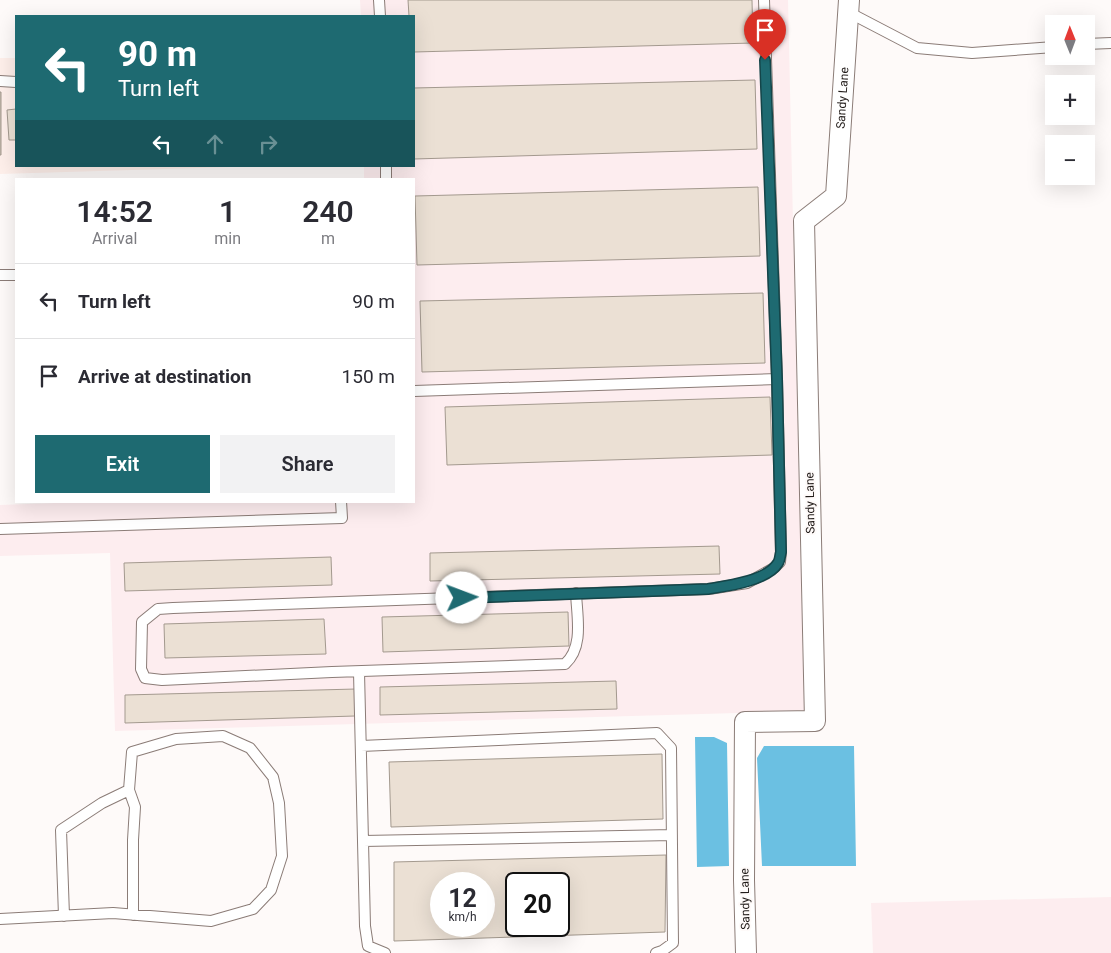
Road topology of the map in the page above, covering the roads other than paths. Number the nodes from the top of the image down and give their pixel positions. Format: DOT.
graph roads {
  1 [pos="379,0"];
  2 [pos="764,0"];
  3 [pos="848,6"];
  4 [pos="380,15"];
  5 [pos="1095,44"];
  6 [pos="1111,44"];
  7 [pos="1045,48"];
  8 [pos="0,82"];
  9 [pos="15,82"];
  10 [pos="0,275"];
  11 [pos="15,275"];
  12 [pos="777,379"];
  13 [pos="415,391"];
  14 [pos="341,503"];
  15 [pos="0,529"];
  16 [pos="576,593"];
  17 [pos="359,672"];
  18 [pos="361,746"];
  19 [pos="129,790"];
  20 [pos="672,835"];
  21 [pos="363,841"];
  22 [pos="133,915"];
  23 [pos="64,916"];
  24 [pos="0,919"];
  25 [pos="385,953"];
  26 [pos="656,953"];
  27 [pos="746,953"];
  1 -- 4 [label="lane"];
  2 -- 12 [label="lane"];
  3 -- 7 [label="lane"];
  3 -- 27 [label="street, Sandy Lane"];
  5 -- 6 [label="lane"];
  8 -- 9 [label="lane"];
  10 -- 11 [label="lane"];
  12 -- 13 [label="lane"];
  12 -- 16 [label="lane"];
  14 -- 15 [label="lane"];
  16 -- 17 [label="lane"];
  16 -- 17 [label="lane"];
  17 -- 18 [label="lane"];
  18 -- 20 [label="lane"];
  18 -- 21 [label="lane"];
  19 -- 22 [label="lane"];
  19 -- 22 [label="lane"];
  19 -- 23 [label="lane"];
  20 -- 21 [label="lane"];
  20 -- 26 [label="lane"];
  21 -- 25 [label="lane"];
  22 -- 23 [label="lane"];
  23 -- 24 [label="lane"];
}
